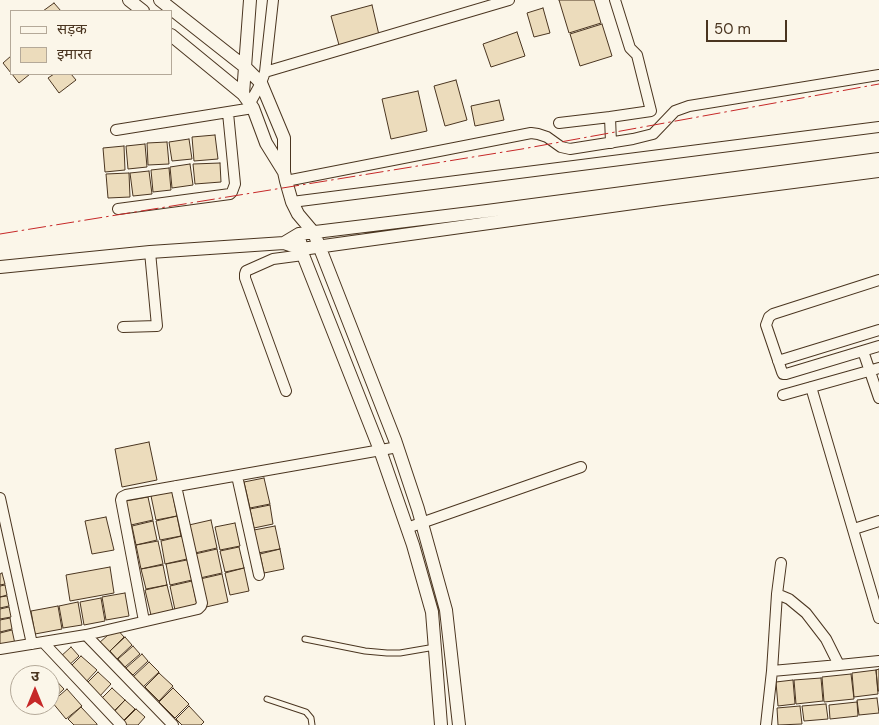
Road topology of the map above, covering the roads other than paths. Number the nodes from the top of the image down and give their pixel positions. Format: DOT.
graph roads {
  1 [pos="129,0"];
  2 [pos="160,0"];
  3 [pos="242,0"];
  4 [pos="273,0"];
  5 [pos="509,0"];
  6 [pos="615,0"];
  7 [pos="249,6"];
  8 [pos="142,10"];
  9 [pos="172,36"];
  10 [pos="245,67"];
  11 [pos="879,74"];
  12 [pos="263,78"];
  13 [pos="249,102"];
  14 [pos="228,112"];
  15 [pos="610,117"];
  16 [pos="559,123"];
  17 [pos="879,127"];
  18 [pos="116,130"];
  19 [pos="608,143"];
  20 [pos="879,159"];
  21 [pos="608,163"];
  22 [pos="879,171"];
  23 [pos="285,176"];
  24 [pos="292,202"];
  25 [pos="118,209"];
  26 [pos="298,214"];
  27 [pos="314,233"];
  28 [pos="299,234"];
  29 [pos="284,243"];
  30 [pos="319,246"];
  31 [pos="150,252"];
  32 [pos="303,252"];
  33 [pos="0,267"];
  34 [pos="879,280"];
  35 [pos="123,326"];
  36 [pos="879,330"];
  37 [pos="879,346"];
  38 [pos="863,351"];
  39 [pos="778,361"];
  40 [pos="874,369"];
  41 [pos="811,387"];
  42 [pos="286,391"];
  43 [pos="783,395"];
  44 [pos="879,398"];
  45 [pos="398,447"];
  46 [pos="380,450"];
  47 [pos="581,467"];
  48 [pos="236,476"];
  49 [pos="176,486"];
  50 [pos="0,498"];
  51 [pos="879,521"];
  52 [pos="422,523"];
  53 [pos="407,528"];
  54 [pos="854,529"];
  55 [pos="781,563"];
  56 [pos="259,575"];
  57 [pos="776,594"];
  58 [pos="879,618"];
  59 [pos="144,621"];
  60 [pos="86,634"];
  61 [pos="305,639"];
  62 [pos="37,643"];
  63 [pos="435,647"];
  64 [pos="0,650"];
  65 [pos="879,662"];
  66 [pos="840,665"];
  67 [pos="772,671"];
  68 [pos="267,699"];
  69 [pos="121,725"];
  70 [pos="173,725"];
  71 [pos="312,725"];
  72 [pos="441,725"];
  73 [pos="459,725"];
  74 [pos="766,725"];
  1 -- 8 [label="street"];
  2 -- 10 [label="street"];
  3 -- 7 [label="street"];
  4 -- 12 [label="street"];
  5 -- 12 [label="street"];
  6 -- 15 [label="street"];
  7 -- 10 [label="street"];
  9 -- 13 [label="street"];
  10 -- 12 [label="street"];
  10 -- 13 [label="street"];
  11 -- 19 [label="street"];
  12 -- 13 [label="street"];
  12 -- 23 [label="street"];
  13 -- 14 [label="street"];
  13 -- 23 [label="street"];
  14 -- 18 [label="street"];
  14 -- 25 [label="street"];
  15 -- 16 [label="street"];
  15 -- 19 [label="street"];
  17 -- 21 [label="street"];
  19 -- 21 [label="street"];
  19 -- 23 [label="street"];
  20 -- 27 [label="street"];
  21 -- 24 [label="street"];
  22 -- 30 [label="street"];
  23 -- 24 [label="street"];
  24 -- 26 [label="street"];
  26 -- 27 [label="street"];
  26 -- 28 [label="street"];
  27 -- 28 [label="street"];
  27 -- 30 [label="street"];
  28 -- 29 [label="street"];
  28 -- 32 [label="street"];
  29 -- 31 [label="street"];
  29 -- 32 [label="street"];
  30 -- 32 [label="street"];
  30 -- 45 [label="street"];
  31 -- 33 [label="street"];
  31 -- 35 [label="street"];
  32 -- 42 [label="street"];
  32 -- 46 [label="street"];
  34 -- 39 [label="street"];
  36 -- 39 [label="street"];
  37 -- 38 [label="street"];
  38 -- 39 [label="street"];
  38 -- 40 [label="street"];
  40 -- 41 [label="street"];
  40 -- 44 [label="street"];
  41 -- 43 [label="street"];
  41 -- 54 [label="street"];
  45 -- 46 [label="street"];
  45 -- 52 [label="street"];
  46 -- 48 [label="street"];
  46 -- 53 [label="street"];
  47 -- 52 [label="street"];
  48 -- 49 [label="street"];
  48 -- 56 [label="street"];
  49 -- 59 [label="street"];
  49 -- 59 [label="street"];
  50 -- 62 [label="street"];
  51 -- 54 [label="street"];
  52 -- 53 [label="street"];
  52 -- 73 [label="street"];
  53 -- 63 [label="street"];
  54 -- 58 [label="street"];
  55 -- 57 [label="street"];
  57 -- 66 [label="street"];
  57 -- 67 [label="street"];
  59 -- 60 [label="street"];
  60 -- 62 [label="street"];
  60 -- 70 [label="street"];
  61 -- 63 [label="lane"];
  62 -- 64 [label="street"];
  62 -- 69 [label="street"];
  63 -- 72 [label="street"];
  65 -- 66 [label="street"];
  66 -- 67 [label="street"];
  67 -- 74 [label="street"];
  68 -- 71 [label="lane"];
}
